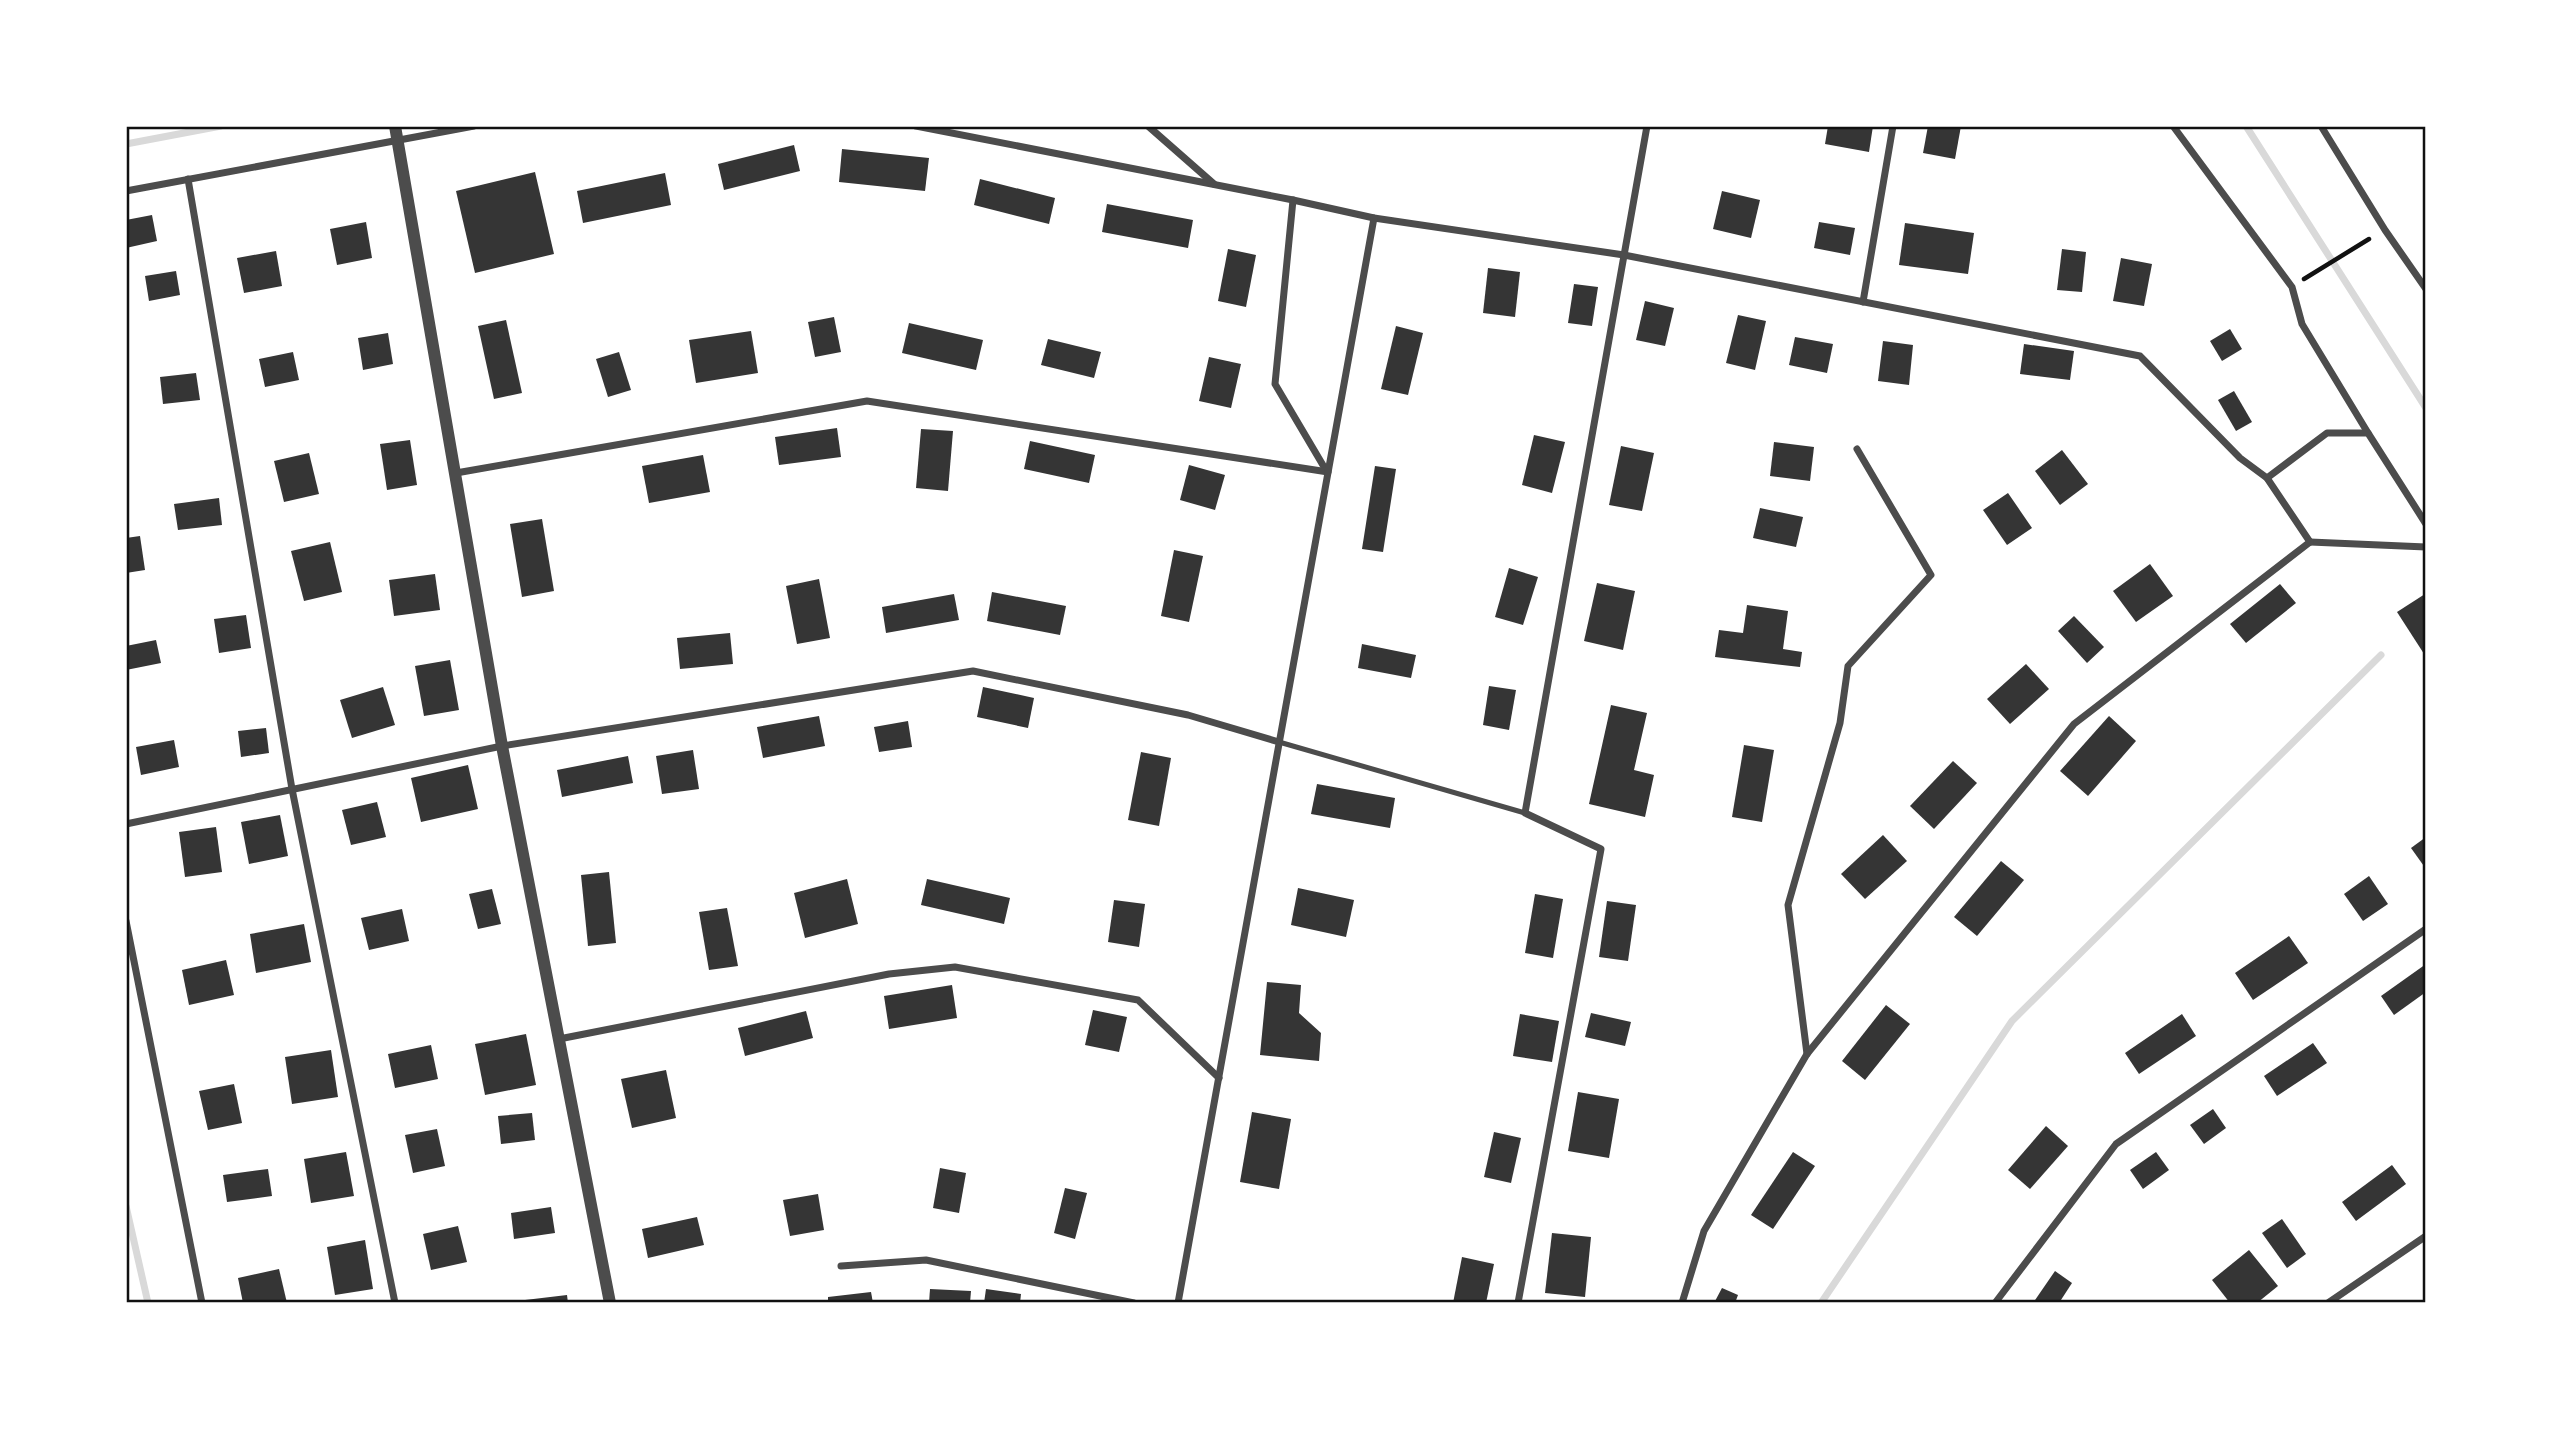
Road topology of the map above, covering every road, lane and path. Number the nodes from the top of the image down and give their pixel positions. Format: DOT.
graph roads {
  1 [pos="395,126"];
  2 [pos="474,126"];
  3 [pos="916,126"];
  4 [pos="1148,126"];
  5 [pos="1647,126"];
  6 [pos="1893,126"];
  7 [pos="2173,126"];
  8 [pos="2321,126"];
  9 [pos="399,140"];
  10 [pos="188,178"];
  11 [pos="1214,185"];
  12 [pos="126,191"];
  13 [pos="1293,200"];
  14 [pos="1374,218"];
  15 [pos="2369,239"];
  16 [pos="1624,255"];
  17 [pos="2292,287"];
  18 [pos="2426,289"];
  19 [pos="1863,302"];
  20 [pos="2368,433"];
  21 [pos="1857,449"];
  22 [pos="1328,472"];
  23 [pos="456,473"];
  24 [pos="2267,478"];
  25 [pos="2426,524"];
  26 [pos="2310,542"];
  27 [pos="2426,547"];
  28 [pos="1279,742"];
  29 [pos="502,746"];
  30 [pos="292,789"];
  31 [pos="1525,813"];
  32 [pos="126,824"];
  33 [pos="126,921"];
  34 [pos="2426,929"];
  35 [pos="559,1039"];
  36 [pos="1807,1054"];
  37 [pos="1219,1077"];
  38 [pos="2426,1236"];
  39 [pos="841,1266"];
  40 [pos="202,1303"];
  41 [pos="395,1303"];
  42 [pos="610,1303"];
  43 [pos="1135,1303"];
  44 [pos="1178,1303"];
  45 [pos="1518,1303"];
  46 [pos="1682,1303"];
  47 [pos="1995,1303"];
  48 [pos="2328,1303"];
  1 -- 9 [label="street"];
  2 -- 9 [label="street"];
  3 -- 11 [label="street"];
  4 -- 11 [label="street"];
  5 -- 16 [label="street"];
  6 -- 19 [label="street"];
  7 -- 17 [label="street"];
  8 -- 18 [label="street"];
  9 -- 10 [label="street"];
  9 -- 23 [label="street"];
  10 -- 12 [label="street"];
  10 -- 30 [label="street"];
  11 -- 13 [label="street"];
  13 -- 14 [label="street"];
  13 -- 22 [label="street"];
  14 -- 16 [label="street"];
  14 -- 22 [label="street"];
  15 -- 17 [label="path"];
  16 -- 19 [label="street"];
  16 -- 31 [label="street"];
  17 -- 20 [label="street"];
  19 -- 24 [label="street"];
  20 -- 24 [label="street"];
  20 -- 25 [label="street"];
  21 -- 36 [label="street"];
  22 -- 23 [label="street"];
  22 -- 28 [label="street"];
  23 -- 29 [label="street"];
  24 -- 26 [label="street"];
  26 -- 27 [label="street"];
  26 -- 36 [label="street"];
  28 -- 29 [label="street"];
  28 -- 31 [label="lane"];
  28 -- 37 [label="street"];
  29 -- 30 [label="street"];
  29 -- 35 [label="street"];
  30 -- 32 [label="street"];
  30 -- 41 [label="street"];
  31 -- 45 [label="street"];
  33 -- 40 [label="street"];
  34 -- 47 [label="street"];
  35 -- 37 [label="street"];
  35 -- 42 [label="street"];
  36 -- 46 [label="street"];
  37 -- 44 [label="street"];
  38 -- 48 [label="street"];
  39 -- 43 [label="street"];
}
